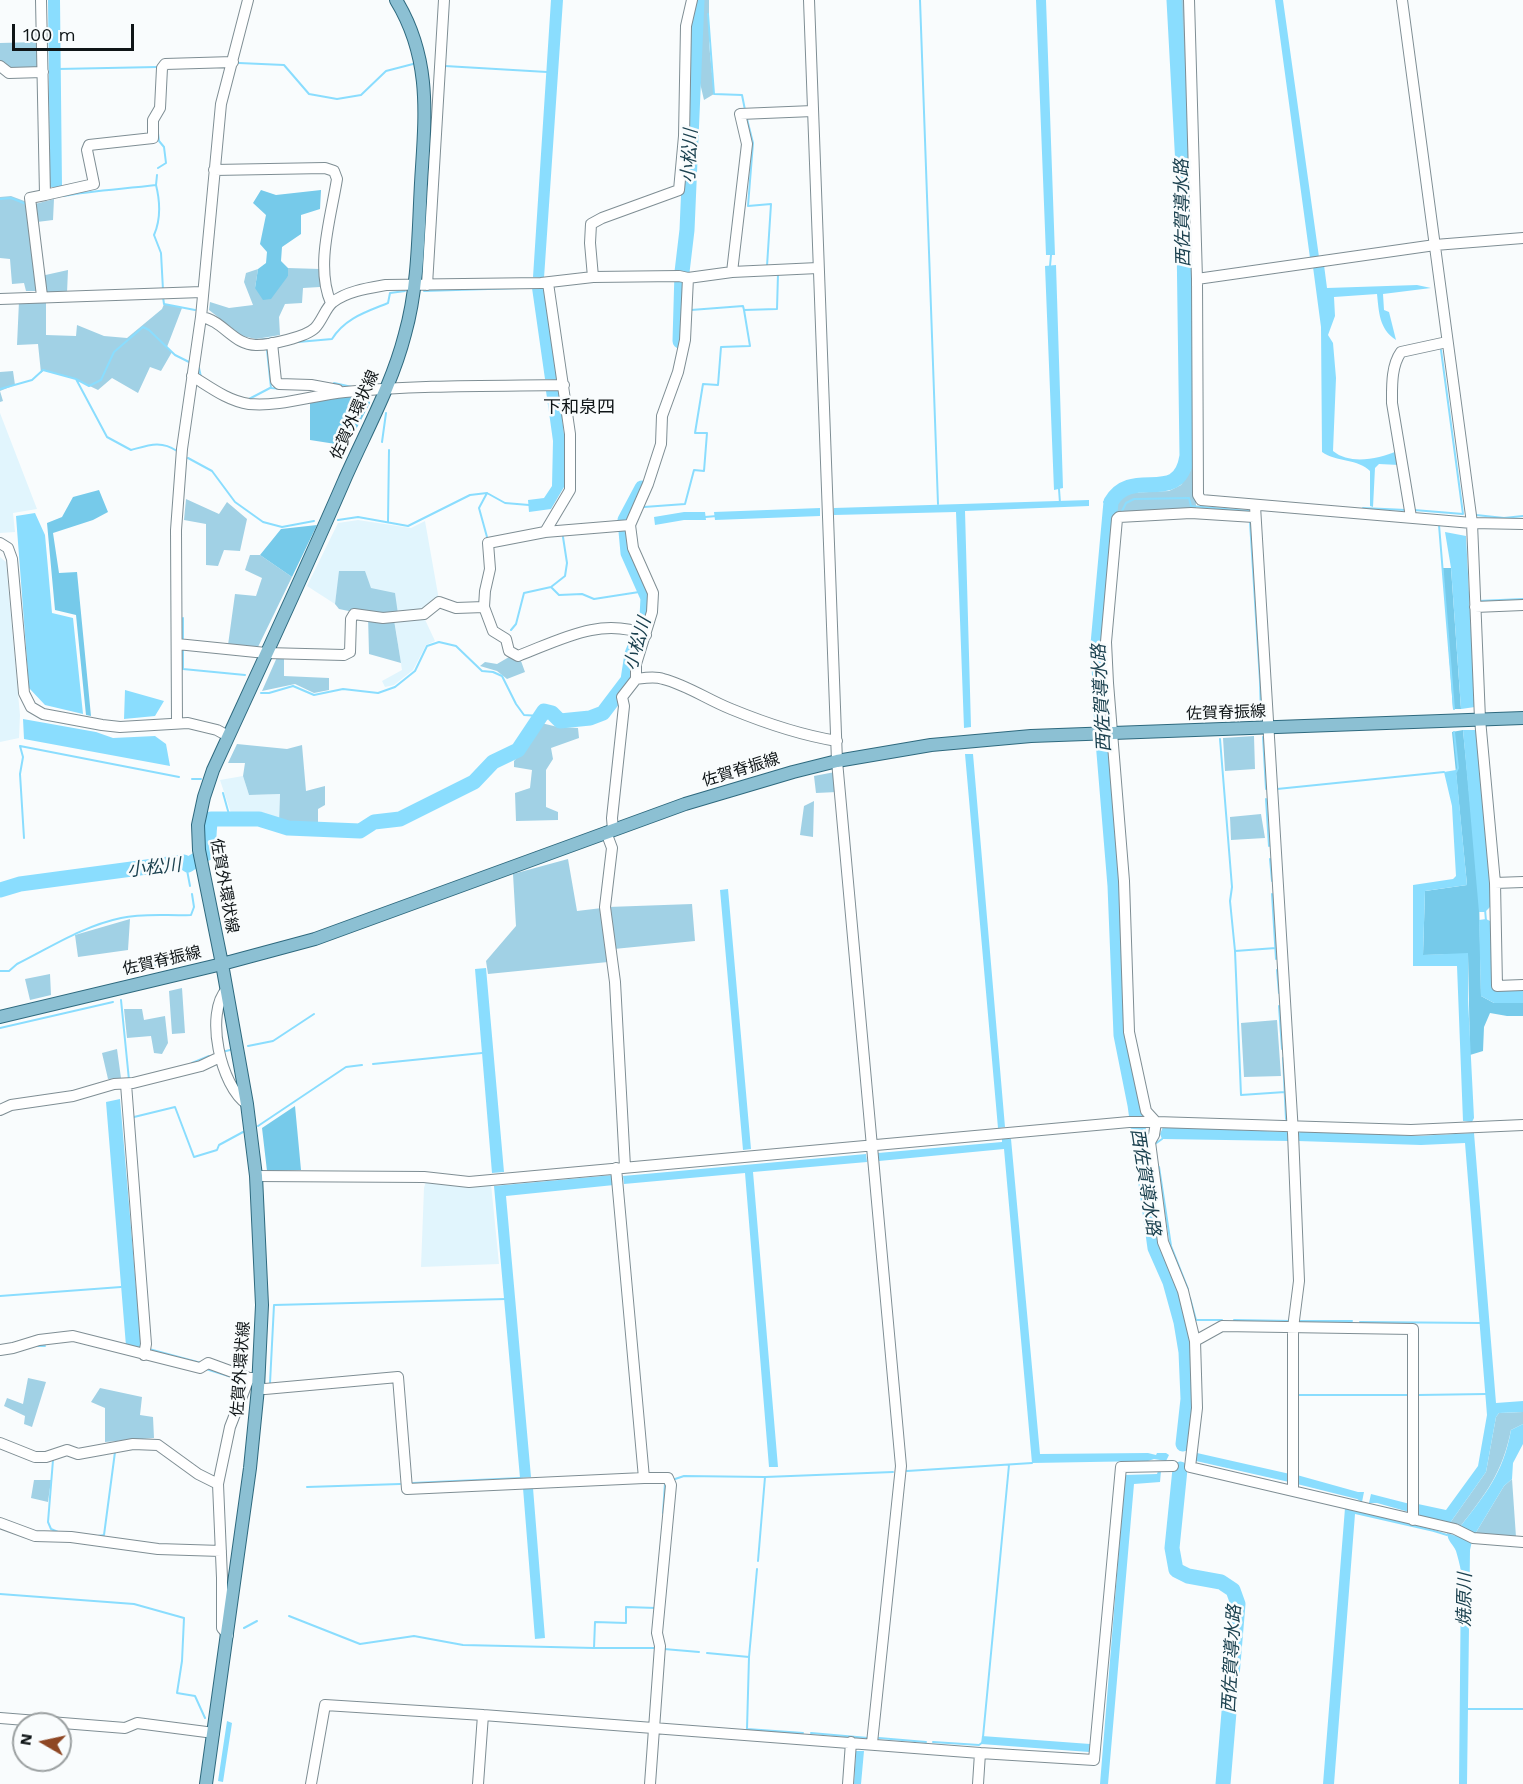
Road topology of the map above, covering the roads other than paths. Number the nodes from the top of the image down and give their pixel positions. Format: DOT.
graph roads {
  1 [pos="41,0"];
  2 [pos="248,0"];
  3 [pos="396,0"];
  4 [pos="444,0"];
  5 [pos="692,0"];
  6 [pos="809,0"];
  7 [pos="1190,0"];
  8 [pos="1402,0"];
  9 [pos="232,62"];
  10 [pos="0,66"];
  11 [pos="43,72"];
  12 [pos="813,111"];
  13 [pos="214,170"];
  14 [pos="45,195"];
  15 [pos="1523,238"];
  16 [pos="1435,245"];
  17 [pos="818,268"];
  18 [pos="732,272"];
  19 [pos="593,277"];
  20 [pos="683,277"];
  21 [pos="1197,279"];
  22 [pos="541,283"];
  23 [pos="420,285"];
  24 [pos="202,292"];
  25 [pos="42,296"];
  26 [pos="0,299"];
  27 [pos="331,303"];
  28 [pos="201,317"];
  29 [pos="1447,342"];
  30 [pos="272,343"];
  31 [pos="192,376"];
  32 [pos="556,385"];
  33 [pos="385,389"];
  34 [pos="343,392"];
  35 [pos="1252,513"];
  36 [pos="1411,517"];
  37 [pos="1472,523"];
  38 [pos="1523,524"];
  39 [pos="630,525"];
  40 [pos="545,532"];
  41 [pos="0,543"];
  42 [pos="1475,602"];
  43 [pos="1523,605"];
  44 [pos="484,607"];
  45 [pos="646,635"];
  46 [pos="177,644"];
  47 [pos="266,653"];
  48 [pos="636,679"];
  49 [pos="1523,718"];
  50 [pos="1480,719"];
  51 [pos="177,723"];
  52 [pos="1267,728"];
  53 [pos="1112,734"];
  54 [pos="228,736"];
  55 [pos="837,741"];
  56 [pos="837,760"];
  57 [pos="610,831"];
  58 [pos="1494,878"];
  59 [pos="1523,882"];
  60 [pos="222,964"];
  61 [pos="1523,985"];
  62 [pos="226,989"];
  63 [pos="0,1017"];
  64 [pos="220,1057"];
  65 [pos="126,1084"];
  66 [pos="247,1104"];
  67 [pos="0,1110"];
  68 [pos="1150,1122"];
  69 [pos="1523,1125"];
  70 [pos="1293,1133"];
  71 [pos="873,1154"];
  72 [pos="619,1174"];
  73 [pos="256,1176"];
  74 [pos="1293,1328"];
  75 [pos="1195,1341"];
  76 [pos="0,1350"];
  77 [pos="145,1350"];
  78 [pos="255,1381"];
  79 [pos="0,1443"];
  80 [pos="1173,1466"];
  81 [pos="644,1478"];
  82 [pos="1293,1483"];
  83 [pos="218,1484"];
  84 [pos="1413,1512"];
  85 [pos="0,1523"];
  86 [pos="1523,1542"];
  87 [pos="221,1551"];
  88 [pos="228,1635"];
  89 [pos="483,1715"];
  90 [pos="0,1718"];
  91 [pos="654,1728"];
  92 [pos="214,1733"];
  93 [pos="851,1742"];
  94 [pos="872,1743"];
  95 [pos="980,1752"];
  96 [pos="206,1784"];
  97 [pos="311,1784"];
  98 [pos="478,1784"];
  99 [pos="650,1784"];
  100 [pos="848,1784"];
  101 [pos="978,1784"];
  1 -- 11 [label="street"];
  2 -- 9 [label="street"];
  3 -- 23 [label="main road, 佐賀外環状線"];
  4 -- 23 [label="street"];
  5 -- 19 [label="street"];
  6 -- 12 [label="street"];
  7 -- 21 [label="street"];
  8 -- 16 [label="street"];
  9 -- 13 [label="street"];
  9 -- 14 [label="street"];
  10 -- 11 [label="street"];
  11 -- 14 [label="street"];
  12 -- 17 [label="street"];
  12 -- 18 [label="street"];
  13 -- 24 [label="street"];
  13 -- 27 [label="street"];
  14 -- 25 [label="street"];
  15 -- 16 [label="street"];
  16 -- 21 [label="street"];
  16 -- 29 [label="street"];
  17 -- 18 [label="street"];
  17 -- 55 [label="street"];
  18 -- 20 [label="street"];
  19 -- 20 [label="street"];
  19 -- 22 [label="street"];
  20 -- 39 [label="street"];
  21 -- 35 [label="street"];
  22 -- 23 [label="street"];
  22 -- 32 [label="street"];
  23 -- 27 [label="street"];
  23 -- 33 [label="main road, 佐賀外環状線"];
  24 -- 25 [label="street"];
  24 -- 28 [label="street"];
  25 -- 26 [label="street"];
  27 -- 30 [label="street"];
  28 -- 30 [label="street"];
  28 -- 31 [label="street"];
  29 -- 36 [label="street"];
  29 -- 37 [label="street"];
  30 -- 34 [label="street"];
  31 -- 34 [label="street"];
  31 -- 46 [label="street"];
  32 -- 33 [label="street"];
  32 -- 40 [label="street"];
  33 -- 34 [label="street"];
  33 -- 47 [label="main road, 佐賀外環状線"];
  35 -- 36 [label="street"];
  35 -- 52 [label="street"];
  35 -- 53 [label="street"];
  36 -- 37 [label="street"];
  37 -- 38 [label="street"];
  37 -- 42 [label="street"];
  39 -- 40 [label="street"];
  39 -- 45 [label="street"];
  40 -- 44 [label="street"];
  41 -- 51 [label="street"];
  42 -- 43 [label="street"];
  42 -- 50 [label="street"];
  44 -- 45 [label="street"];
  44 -- 47 [label="street"];
  45 -- 48 [label="street"];
  46 -- 47 [label="street"];
  46 -- 51 [label="street"];
  47 -- 54 [label="main road, 佐賀外環状線"];
  48 -- 55 [label="street"];
  48 -- 57 [label="street"];
  49 -- 50 [label="main road, 佐賀脊振線"];
  50 -- 52 [label="main road, 佐賀脊振線"];
  50 -- 58 [label="street"];
  51 -- 54 [label="street"];
  52 -- 53 [label="main road, 佐賀脊振線"];
  52 -- 70 [label="street"];
  53 -- 56 [label="main road, 佐賀脊振線"];
  53 -- 68 [label="street"];
  54 -- 60 [label="main road, 佐賀外環状線"];
  55 -- 56 [label="street"];
  56 -- 57 [label="main road, 佐賀脊振線"];
  56 -- 71 [label="street"];
  57 -- 60 [label="main road, 佐賀脊振線"];
  57 -- 72 [label="street"];
  58 -- 59 [label="street"];
  58 -- 61 [label="street"];
  60 -- 62 [label="main road, 佐賀外環状線"];
  60 -- 63 [label="main road, 佐賀脊振線"];
  62 -- 64 [label="street"];
  62 -- 66 [label="main road, 佐賀外環状線"];
  64 -- 65 [label="street"];
  64 -- 66 [label="street"];
  65 -- 67 [label="street"];
  65 -- 77 [label="street"];
  66 -- 73 [label="main road, 佐賀外環状線"];
  68 -- 70 [label="street"];
  68 -- 71 [label="street"];
  68 -- 75 [label="street"];
  69 -- 70 [label="street"];
  70 -- 74 [label="street"];
  71 -- 72 [label="street"];
  71 -- 94 [label="street"];
  72 -- 73 [label="street"];
  72 -- 81 [label="street"];
  73 -- 78 [label="main road, 佐賀外環状線"];
  74 -- 75 [label="street"];
  74 -- 82 [label="street"];
  74 -- 84 [label="street"];
  75 -- 82 [label="street"];
  76 -- 77 [label="street"];
  77 -- 78 [label="street"];
  78 -- 81 [label="street"];
  78 -- 83 [label="street"];
  78 -- 88 [label="main road, 佐賀外環状線"];
  79 -- 83 [label="street"];
  80 -- 95 [label="street"];
  81 -- 91 [label="street"];
  82 -- 84 [label="street"];
  83 -- 87 [label="street"];
  84 -- 86 [label="street"];
  85 -- 87 [label="street"];
  87 -- 88 [label="street"];
  88 -- 92 [label="main road, 佐賀外環状線"];
  89 -- 91 [label="street"];
  89 -- 97 [label="street"];
  89 -- 98 [label="street"];
  90 -- 92 [label="street"];
  91 -- 93 [label="street"];
  91 -- 99 [label="street"];
  92 -- 96 [label="main road, 佐賀外環状線"];
  93 -- 94 [label="street"];
  93 -- 100 [label="street"];
  94 -- 95 [label="street"];
  95 -- 101 [label="street"];
}
